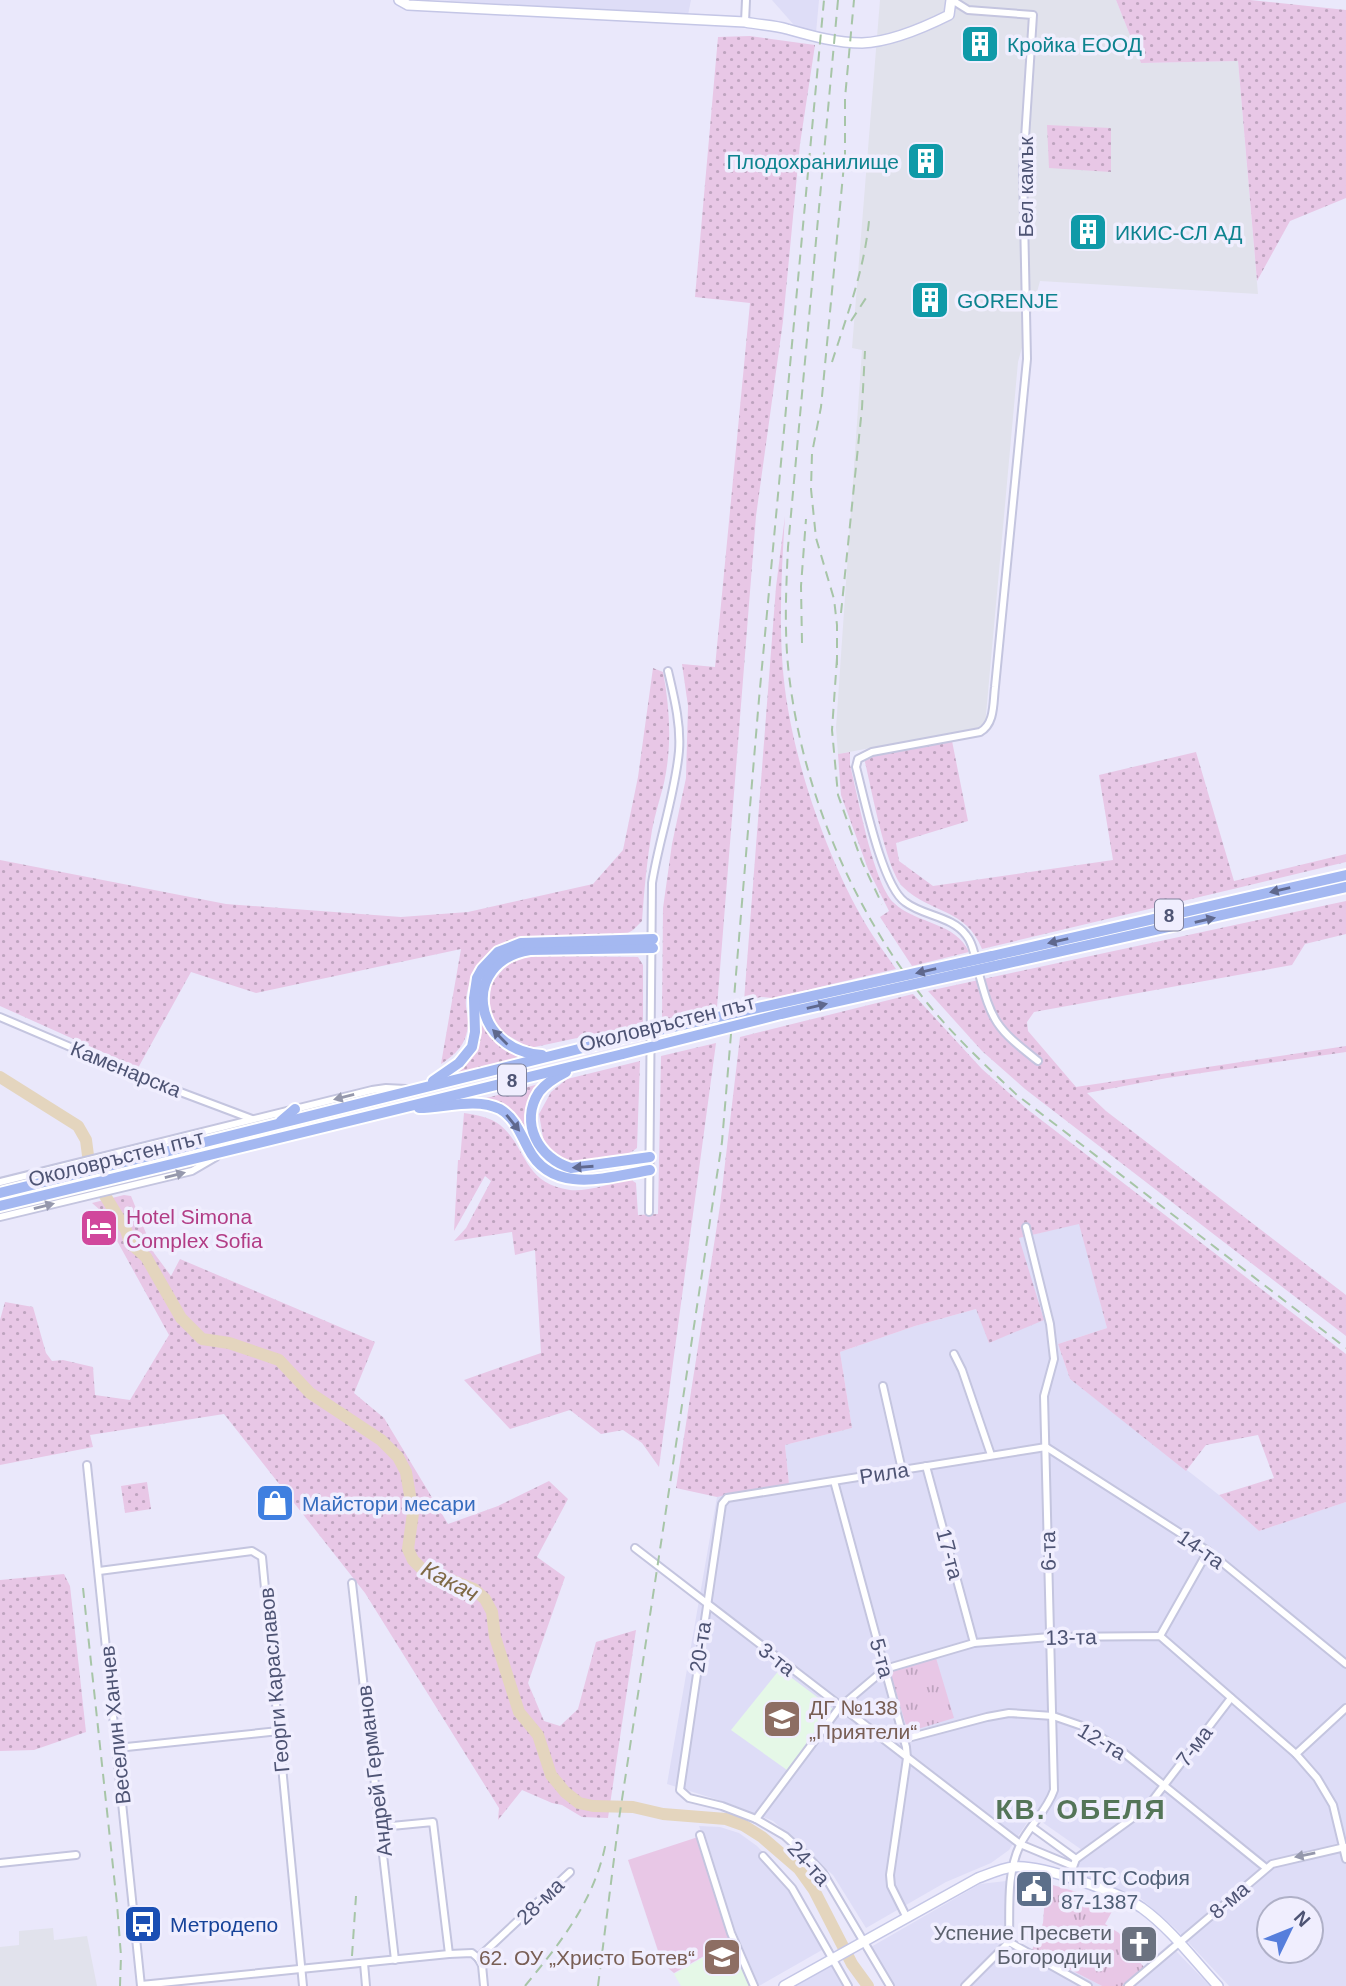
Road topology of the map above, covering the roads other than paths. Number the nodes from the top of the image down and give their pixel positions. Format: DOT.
graph roads {
  1 [pos="746,0"];
  2 [pos="951,0"];
  3 [pos="404,2"];
  4 [pos="745,22"];
  5 [pos="668,671"];
  6 [pos="1346,875"];
  7 [pos="1346,887"];
  8 [pos="653,944"];
  9 [pos="994,961"];
  10 [pos="0,1017"];
  11 [pos="586,1048"];
  12 [pos="1038,1061"];
  13 [pos="589,1062"];
  14 [pos="415,1089"];
  15 [pos="402,1107"];
  16 [pos="295,1110"];
  17 [pos="254,1120"];
  18 [pos="275,1125"];
  19 [pos="650,1157"];
  20 [pos="111,1160"];
  21 [pos="78,1168"];
  22 [pos="650,1170"];
  23 [pos="0,1182"];
  24 [pos="87,1191"];
  25 [pos="0,1193"];
  26 [pos="0,1206"];
  27 [pos="649,1212"];
  28 [pos="0,1217"];
  29 [pos="1026,1227"];
  30 [pos="954,1354"];
  31 [pos="883,1386"];
  32 [pos="1046,1447"];
  33 [pos="991,1455"];
  34 [pos="87,1465"];
  35 [pos="926,1466"];
  36 [pos="902,1470"];
  37 [pos="834,1481"];
  38 [pos="723,1500"];
  39 [pos="635,1548"];
  40 [pos="1208,1551"];
  41 [pos="99,1571"];
  42 [pos="352,1583"];
  43 [pos="706,1604"];
  44 [pos="1160,1636"];
  45 [pos="1050,1637"];
  46 [pos="974,1643"];
  47 [pos="1346,1664"];
  48 [pos="885,1669"];
  49 [pos="1231,1698"];
  50 [pos="839,1707"];
  51 [pos="1346,1708"];
  52 [pos="1053,1716"];
  53 [pos="279,1731"];
  54 [pos="904,1739"];
  55 [pos="117,1748"];
  56 [pos="1296,1754"];
  57 [pos="907,1758"];
  58 [pos="1165,1785"];
  59 [pos="682,1793"];
  60 [pos="756,1819"];
  61 [pos="381,1827"];
  62 [pos="1032,1827"];
  63 [pos="700,1835"];
  64 [pos="1020,1844"];
  65 [pos="1345,1847"];
  66 [pos="76,1855"];
  67 [pos="763,1856"];
  68 [pos="1346,1859"];
  69 [pos="1074,1862"];
  70 [pos="0,1863"];
  71 [pos="1013,1867"];
  72 [pos="1266,1868"];
  73 [pos="570,1872"];
  74 [pos="1069,1878"];
  75 [pos="907,1918"];
  76 [pos="1009,1942"];
  77 [pos="861,1943"];
  78 [pos="1179,1944"];
  79 [pos="449,1954"];
  80 [pos="836,1957"];
  81 [pos="478,1958"];
  82 [pos="395,1960"];
  83 [pos="365,1963"];
  84 [pos="302,1969"];
  85 [pos="141,1986"];
  86 [pos="303,1986"];
  87 [pos="366,1986"];
  88 [pos="484,1986"];
  89 [pos="754,1986"];
  90 [pos="784,1986"];
  91 [pos="848,1986"];
  92 [pos="890,1986"];
  93 [pos="965,1986"];
  94 [pos="1088,1986"];
  95 [pos="1128,1986"];
  96 [pos="1218,1986"];
  1 -- 4 [label="street"];
  2 -- 4 [label="street"];
  2 -- 12 [label="street, Бел камък"];
  3 -- 4 [label="street"];
  5 -- 8 [label="street"];
  6 -- 9 [label="highway, Околовръстен път / 8, one-way"];
  9 -- 7 [label="highway, Околовръстен път / 8, one-way"];
  11 -- 8 [label="highway, one-way"];
  8 -- 14 [label="highway"];
  8 -- 19 [label="street"];
  9 -- 11 [label="highway, Околовръстен път / 8, one-way, bridge"];
  13 -- 9 [label="highway, Околовръстен път / 8, one-way, bridge"];
  10 -- 17 [label="street, Каменарска"];
  11 -- 14 [label="highway, Околовръстен път / 8"];
  13 -- 15 [label="highway, Околовръстен път / 8"];
  19 -- 13 [label="highway, one-way"];
  14 -- 16 [label="street, one-way"];
  14 -- 18 [label="highway, Околовръстен път / 8"];
  15 -- 22 [label="highway, one-way"];
  24 -- 15 [label="highway, Околовръстен път / 8, one-way"];
  16 -- 17 [label="street"];
  16 -- 18 [label="highway"];
  17 -- 20 [label="street"];
  18 -- 20 [label="highway, Околовръстен път / 8"];
  19 -- 22 [label="street"];
  20 -- 21 [label="highway, Околовръстен път / 8"];
  21 -- 23 [label="street"];
  21 -- 25 [label="highway, Околовръстен път / 8"];
  22 -- 27 [label="street"];
  24 -- 26 [label="highway, Околовръстен път / 8"];
  28 -- 24 [label="street, one-way"];
  29 -- 32 [label="street, 6-та"];
  30 -- 33 [label="street"];
  31 -- 36 [label="street"];
  32 -- 33 [label="street, Рила"];
  32 -- 40 [label="street, 14-та"];
  32 -- 45 [label="street, 6-та"];
  33 -- 35 [label="street, Рила"];
  34 -- 41 [label="street, Веселин Ханчев"];
  35 -- 36 [label="street, Рила"];
  35 -- 46 [label="street, 17-та"];
  36 -- 37 [label="street, Рила"];
  37 -- 38 [label="street, Рила"];
  37 -- 48 [label="street, 5-та"];
  38 -- 43 [label="street, 20-та"];
  39 -- 43 [label="street, 3-та"];
  40 -- 44 [label="street"];
  40 -- 47 [label="street, 14-та"];
  41 -- 53 [label="street, Георги Караславов"];
  41 -- 55 [label="street, Веселин Ханчев"];
  42 -- 61 [label="street, Андрей Германов"];
  43 -- 50 [label="street, 3-та"];
  43 -- 59 [label="street, 20-та"];
  44 -- 45 [label="street, 13-та"];
  44 -- 49 [label="street"];
  45 -- 46 [label="street, 13-та"];
  45 -- 52 [label="street, 6-та"];
  46 -- 48 [label="street, 13-та"];
  48 -- 50 [label="street, 13-та"];
  48 -- 54 [label="street, 5-та"];
  49 -- 56 [label="street"];
  49 -- 58 [label="street, 7-ма"];
  50 -- 57 [label="street, 3-та"];
  50 -- 60 [label="street, 13-та"];
  51 -- 56 [label="street"];
  52 -- 54 [label="street, 12-та"];
  52 -- 58 [label="street, 12-та"];
  52 -- 62 [label="street, 6-та"];
  53 -- 55 [label="street"];
  53 -- 84 [label="street, Георги Караславов"];
  54 -- 57 [label="street, 5-та"];
  55 -- 85 [label="street, Веселин Ханчев"];
  56 -- 65 [label="street"];
  57 -- 64 [label="street, 3-та"];
  57 -- 75 [label="street, 5-та"];
  58 -- 69 [label="street, 7-ма"];
  58 -- 72 [label="street, 12-та"];
  59 -- 60 [label="street, 24-та"];
  60 -- 77 [label="street, 24-та"];
  61 -- 79 [label="street"];
  61 -- 82 [label="street, Андрей Германов"];
  62 -- 64 [label="street, 6-та"];
  62 -- 69 [label="street"];
  63 -- 89 [label="street"];
  64 -- 69 [label="street, 3-та"];
  64 -- 71 [label="street, 6-та"];
  65 -- 68 [label="street"];
  65 -- 72 [label="street, 8-ма, one-way"];
  66 -- 70 [label="street"];
  67 -- 80 [label="street, 24-та"];
  69 -- 74 [label="street"];
  71 -- 74 [label="street"];
  71 -- 75 [label="street"];
  71 -- 76 [label="street, 6-та"];
  72 -- 78 [label="street, 8-ма"];
  73 -- 81 [label="street, 28-ма"];
  74 -- 78 [label="street"];
  75 -- 77 [label="street"];
  76 -- 93 [label="street"];
  76 -- 94 [label="street"];
  77 -- 80 [label="street"];
  77 -- 92 [label="street, 24-та"];
  78 -- 95 [label="street, 8-ма"];
  78 -- 96 [label="street"];
  79 -- 81 [label="street"];
  79 -- 82 [label="street"];
  80 -- 90 [label="street"];
  80 -- 91 [label="street, 24-та"];
  81 -- 88 [label="street"];
  82 -- 83 [label="street"];
  83 -- 84 [label="street"];
  83 -- 87 [label="street"];
  84 -- 85 [label="street"];
  84 -- 86 [label="street, Георги Караславов"];
}
